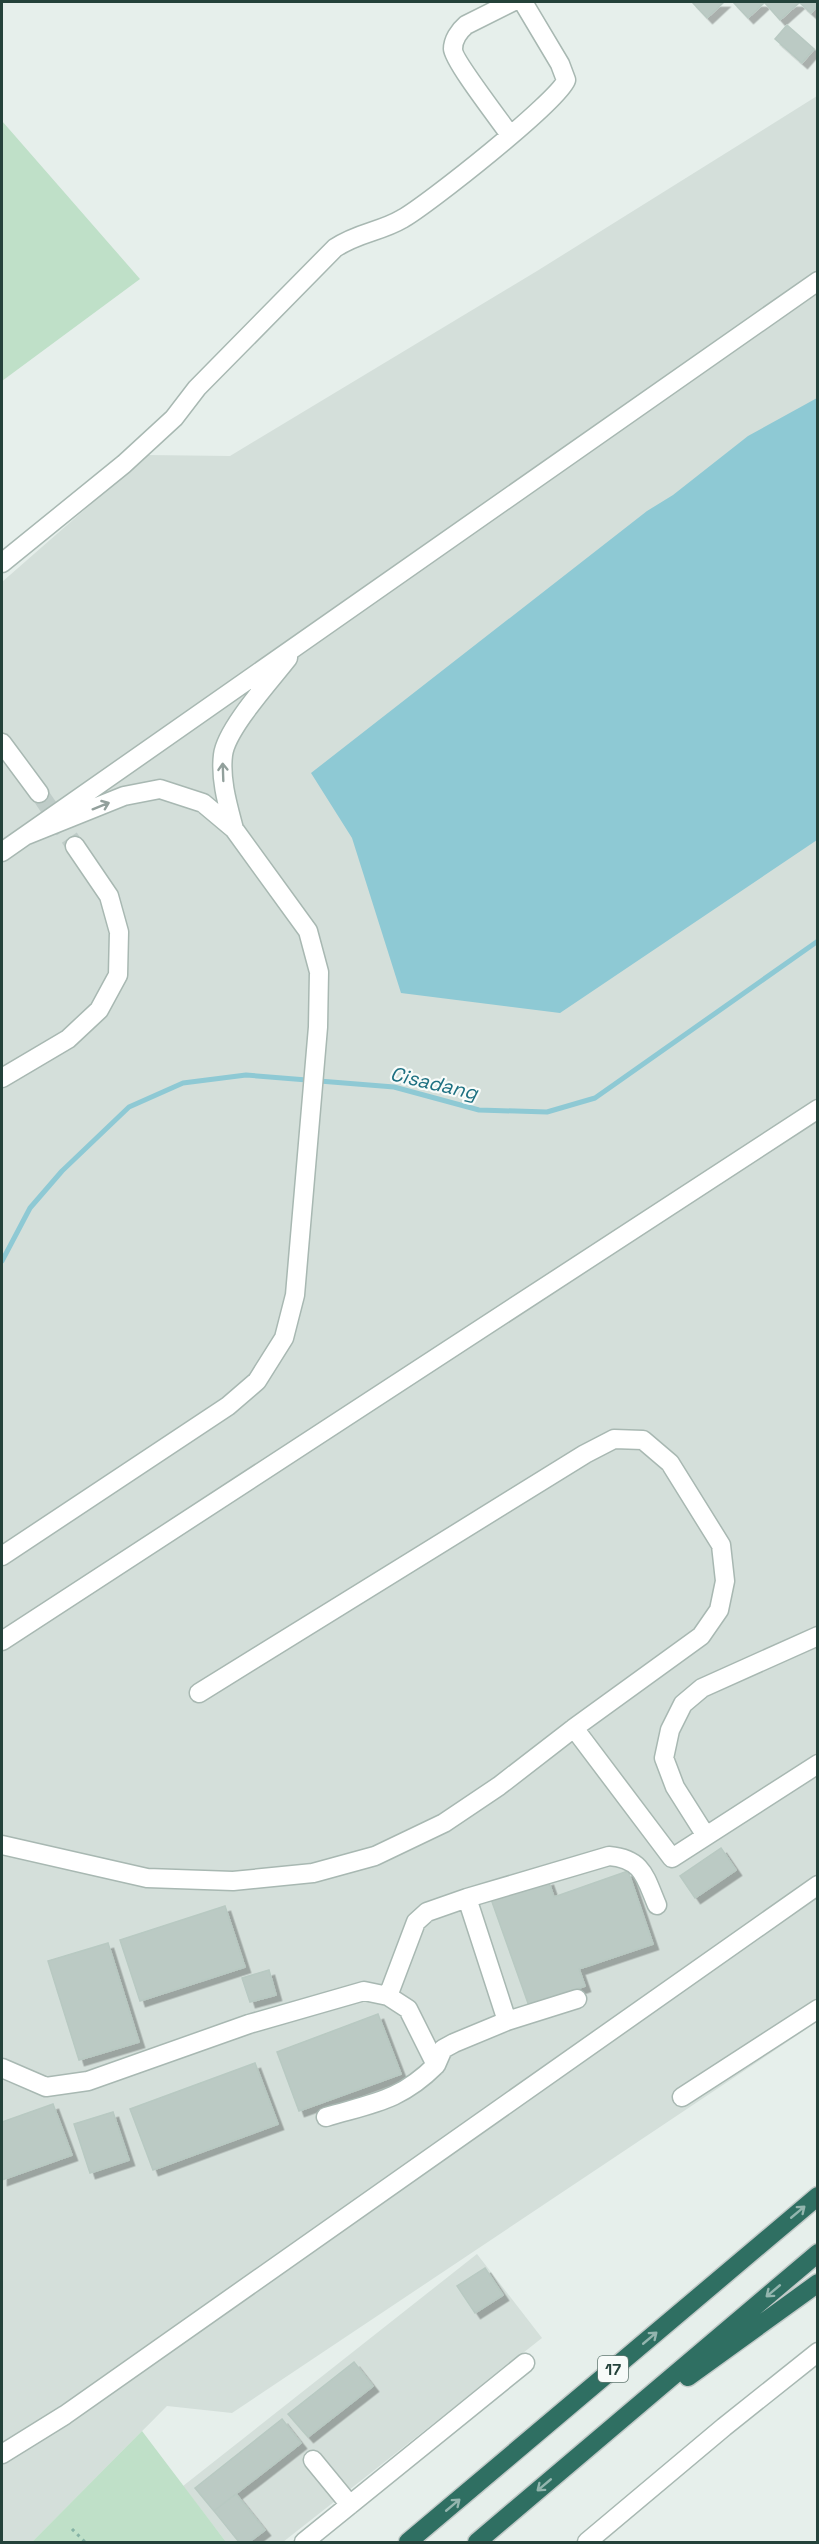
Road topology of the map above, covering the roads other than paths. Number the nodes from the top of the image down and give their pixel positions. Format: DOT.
graph roads {
  1 [pos="512,2"];
  2 [pos="523,2"];
  3 [pos="510,135"];
  4 [pos="818,281"];
  5 [pos="2,563"];
  6 [pos="298,644"];
  7 [pos="2,743"];
  8 [pos="39,793"];
  9 [pos="234,829"];
  10 [pos="27,835"];
  11 [pos="75,846"];
  12 [pos="2,852"];
  13 [pos="2,1078"];
  14 [pos="818,1109"];
  15 [pos="2,1556"];
  16 [pos="818,1636"];
  17 [pos="2,1641"];
  18 [pos="199,1693"];
  19 [pos="574,1728"];
  20 [pos="818,1764"];
  21 [pos="706,1836"];
  22 [pos="2,1845"];
  23 [pos="818,1885"];
  24 [pos="466,1898"];
  25 [pos="657,1905"];
  26 [pos="388,1996"];
  27 [pos="577,1999"];
  28 [pos="818,2009"];
  29 [pos="507,2021"];
  30 [pos="436,2065"];
  31 [pos="2,2069"];
  32 [pos="682,2097"];
  33 [pos="326,2118"];
  34 [pos="818,2196"];
  35 [pos="818,2253"];
  36 [pos="818,2283"];
  37 [pos="818,2352"];
  38 [pos="525,2363"];
  39 [pos="2,2454"];
  40 [pos="313,2460"];
  41 [pos="574,2460"];
  42 [pos="350,2505"];
  43 [pos="304,2542"];
  44 [pos="408,2542"];
  45 [pos="477,2542"];
  46 [pos="587,2542"];
  1 -- 3 [label="street"];
  2 -- 3 [label="street"];
  3 -- 5 [label="street"];
  4 -- 6 [label="street"];
  9 -- 6 [label="street, one-way"];
  6 -- 10 [label="street"];
  7 -- 8 [label="street"];
  10 -- 9 [label="street, one-way"];
  9 -- 15 [label="street"];
  10 -- 12 [label="street"];
  11 -- 13 [label="street"];
  14 -- 17 [label="street"];
  16 -- 21 [label="street"];
  18 -- 19 [label="street"];
  19 -- 21 [label="street"];
  19 -- 22 [label="street"];
  20 -- 21 [label="street"];
  23 -- 39 [label="street"];
  24 -- 25 [label="street"];
  24 -- 26 [label="street"];
  24 -- 29 [label="street"];
  26 -- 30 [label="street"];
  26 -- 31 [label="street"];
  27 -- 29 [label="street"];
  28 -- 32 [label="street"];
  29 -- 30 [label="street"];
  30 -- 33 [label="street"];
  44 -- 34 [label="highway, 17, one-way"];
  35 -- 41 [label="highway, 17, one-way"];
  36 -- 41 [label="highway"];
  37 -- 46 [label="street"];
  38 -- 42 [label="street"];
  40 -- 42 [label="street"];
  41 -- 45 [label="highway, 17, one-way"];
  42 -- 43 [label="street"];
}
